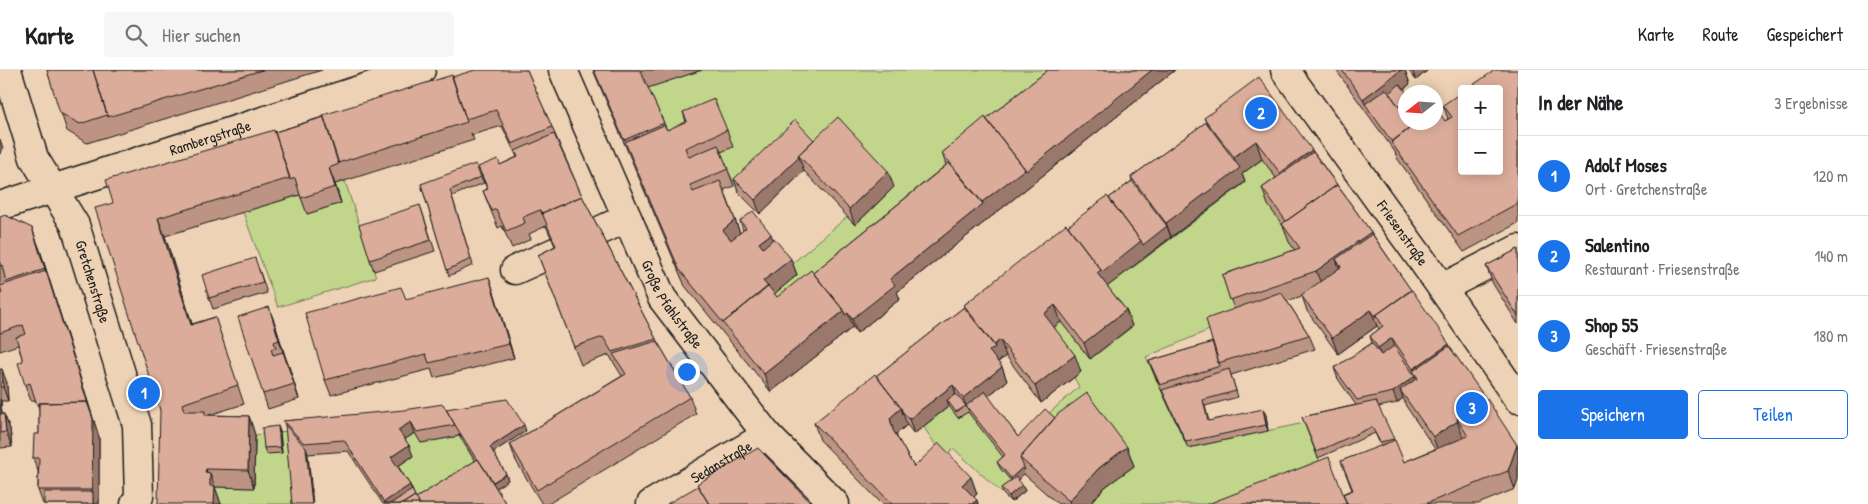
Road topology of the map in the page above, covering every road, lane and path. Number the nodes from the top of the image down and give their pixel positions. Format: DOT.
graph roads {
  1 [pos="7,70"];
  2 [pos="421,70"];
  3 [pos="563,70"];
  4 [pos="1285,70"];
  5 [pos="55,189"];
  6 [pos="0,206"];
  7 [pos="627,218"];
  8 [pos="597,232"];
  9 [pos="1518,249"];
  10 [pos="557,251"];
  11 [pos="515,270"];
  12 [pos="1442,288"];
  13 [pos="1518,399"];
  14 [pos="767,435"];
  15 [pos="135,504"];
  16 [pos="651,504"];
  17 [pos="835,504"];
  1 -- 5 [label="street, Gretchenstraße"];
  2 -- 5 [label="street, Rambergstraße"];
  3 -- 7 [label="street, Große Pfahlstraße"];
  4 -- 12 [label="street, Friesenstraße"];
  5 -- 6 [label="street, Rambergstraße"];
  5 -- 15 [label="street, Gretchenstraße"];
  7 -- 8 [label="street"];
  7 -- 14 [label="street, Große Pfahlstraße"];
  9 -- 12 [label="street"];
  10 -- 11 [label="street"];
  12 -- 13 [label="street, Friesenstraße"];
  14 -- 16 [label="street, Sedanstraße"];
  14 -- 17 [label="street, Große Pfahlstraße"];
}
